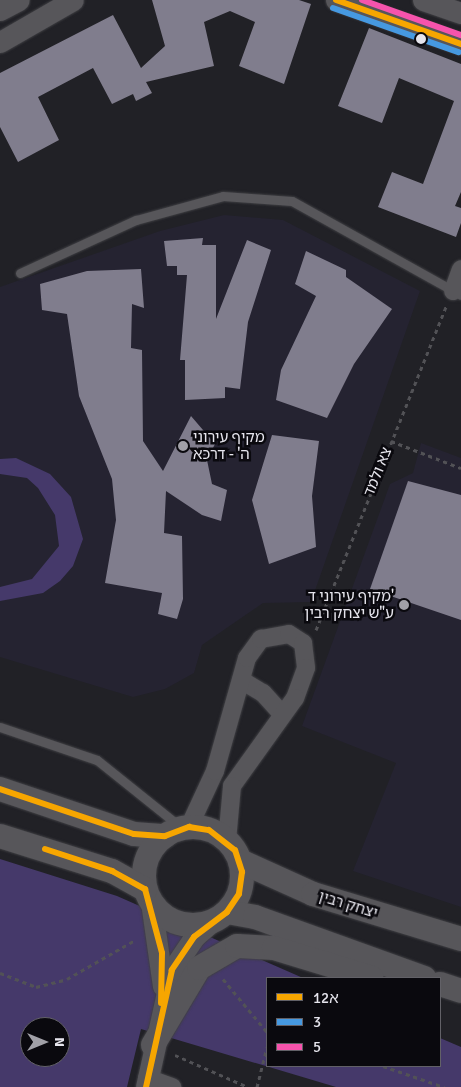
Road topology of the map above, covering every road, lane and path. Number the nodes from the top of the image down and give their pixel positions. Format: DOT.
graph roads {
  1 [pos="19,0"];
  2 [pos="73,0"];
  3 [pos="336,0"];
  4 [pos="423,0"];
  5 [pos="0,10"];
  6 [pos="461,13"];
  7 [pos="0,42"];
  8 [pos="461,44"];
  9 [pos="461,269"];
  10 [pos="20,273"];
  11 [pos="457,293"];
  12 [pos="391,441"];
  13 [pos="461,468"];
  14 [pos="307,654"];
  15 [pos="241,680"];
  16 [pos="282,714"];
  17 [pos="0,727"];
  18 [pos="0,789"];
  19 [pos="179,830"];
  20 [pos="0,836"];
  21 [pos="227,841"];
  22 [pos="240,861"];
  23 [pos="148,896"];
  24 [pos="218,918"];
  25 [pos="160,939"];
  26 [pos="461,939"];
  27 [pos="217,972"];
  28 [pos="0,973"];
  29 [pos="369,977"];
  30 [pos="420,977"];
  31 [pos="164,991"];
  32 [pos="266,1031"];
  33 [pos="162,1049"];
  34 [pos="266,1051"];
  35 [pos="386,1067"];
  36 [pos="147,1082"];
  37 [pos="172,1087"];
  38 [pos="248,1087"];
  39 [pos="257,1087"];
  40 [pos="444,1087"];
  1 -- 5 [label="street"];
  2 -- 7 [label="street"];
  3 -- 8 [label="street"];
  4 -- 6 [label="street"];
  9 -- 11 [label="street"];
  10 -- 11 [label="lane"];
  11 -- 12 [label="path, צא ולמד"];
  12 -- 13 [label="path"];
  12 -- 14 [label="path, צא ולמד"];
  14 -- 15 [label="street"];
  14 -- 16 [label="street"];
  15 -- 16 [label="street"];
  15 -- 19 [label="street"];
  16 -- 21 [label="street"];
  17 -- 19 [label="lane"];
  18 -- 19 [label="main road"];
  19 -- 21 [label="main road"];
  19 -- 23 [label="main road"];
  20 -- 23 [label="main road"];
  21 -- 22 [label="main road"];
  22 -- 24 [label="main road"];
  22 -- 26 [label="main road, יצחק רבין"];
  23 -- 24 [label="main road"];
  23 -- 25 [label="street"];
  24 -- 30 [label="main road"];
  24 -- 31 [label="street"];
  25 -- 28 [label="path"];
  25 -- 31 [label="street"];
  27 -- 32 [label="path"];
  29 -- 33 [label="main road"];
  31 -- 33 [label="street"];
  33 -- 36 [label="street"];
  33 -- 38 [label="path"];
  34 -- 39 [label="path"];
  35 -- 40 [label="path"];
  36 -- 37 [label="street"];
}
